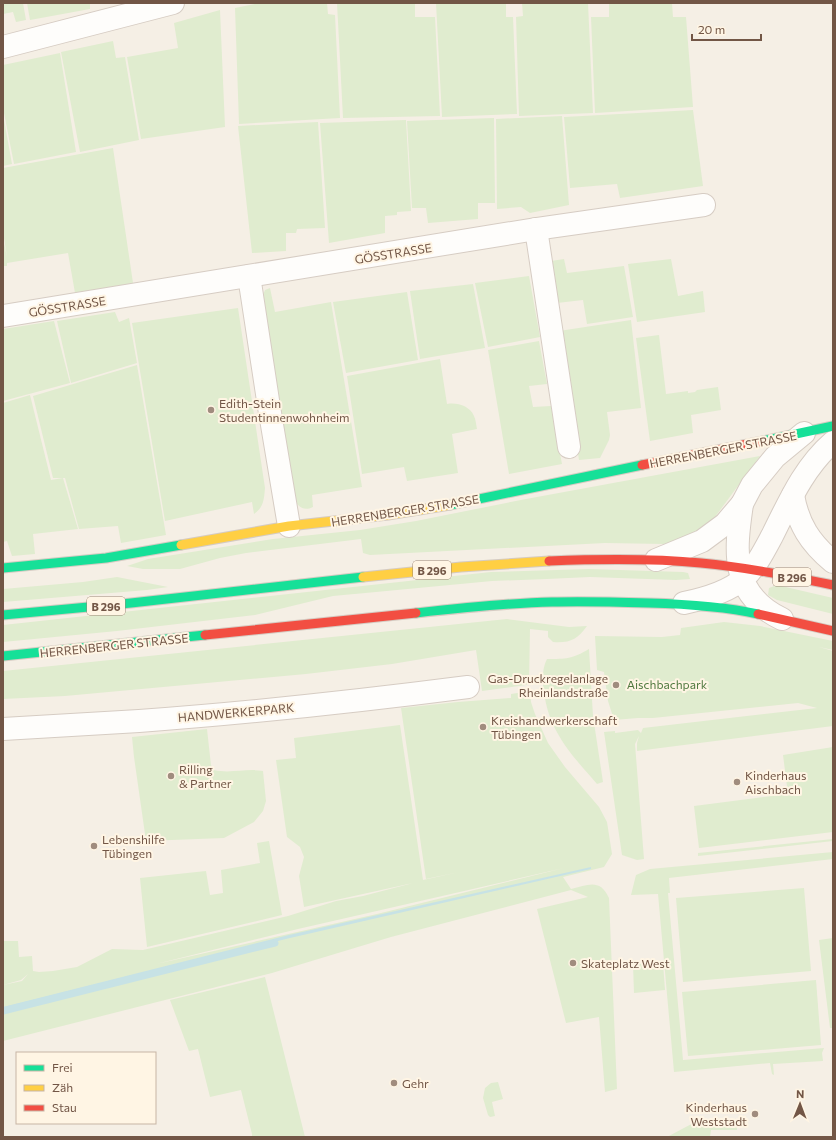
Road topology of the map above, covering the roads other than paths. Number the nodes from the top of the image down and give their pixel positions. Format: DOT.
graph roads {
  1 [pos="173,3"];
  2 [pos="3,47"];
  3 [pos="704,205"];
  4 [pos="536,229"];
  5 [pos="249,276"];
  6 [pos="3,316"];
  7 [pos="833,426"];
  8 [pos="804,433"];
  9 [pos="833,442"];
  10 [pos="570,447"];
  11 [pos="793,495"];
  12 [pos="742,504"];
  13 [pos="289,526"];
  14 [pos="656,560"];
  15 [pos="833,562"];
  16 [pos="3,568"];
  17 [pos="745,572"];
  18 [pos="833,585"];
  19 [pos="679,604"];
  20 [pos="3,615"];
  21 [pos="782,619"];
  22 [pos="833,631"];
  23 [pos="3,656"];
  24 [pos="468,686"];
  25 [pos="3,728"];
  1 -- 2 [label="street"];
  3 -- 4 [label="street, GÖSSTRASSE"];
  4 -- 5 [label="street, GÖSSTRASSE"];
  4 -- 10 [label="street"];
  5 -- 6 [label="street, GÖSSTRASSE"];
  5 -- 13 [label="street"];
  7 -- 8 [label="main road, HERRENBERGER STRASSE"];
  8 -- 12 [label="street, HERRENBERGER STRASSE"];
  8 -- 13 [label="main road, HERRENBERGER STRASSE"];
  9 -- 11 [label="street, HERRENBERGER STRASSE"];
  11 -- 15 [label="street"];
  11 -- 17 [label="street, HERRENBERGER STRASSE"];
  12 -- 14 [label="street, HERRENBERGER STRASSE"];
  12 -- 17 [label="street, HERRENBERGER STRASSE"];
  13 -- 16 [label="main road, HERRENBERGER STRASSE"];
  14 -- 17 [label="main road, HERRENBERGER STRASSE / B 296"];
  14 -- 20 [label="main road, HERRENBERGER STRASSE / B 296"];
  17 -- 18 [label="main road, B 296"];
  17 -- 19 [label="street, HERRENBERGER STRASSE"];
  17 -- 21 [label="street, HERRENBERGER STRASSE"];
  19 -- 21 [label="main road, HERRENBERGER STRASSE"];
  19 -- 23 [label="main road, HERRENBERGER STRASSE"];
  21 -- 22 [label="main road"];
  24 -- 25 [label="street, HANDWERKERPARK"];
}
